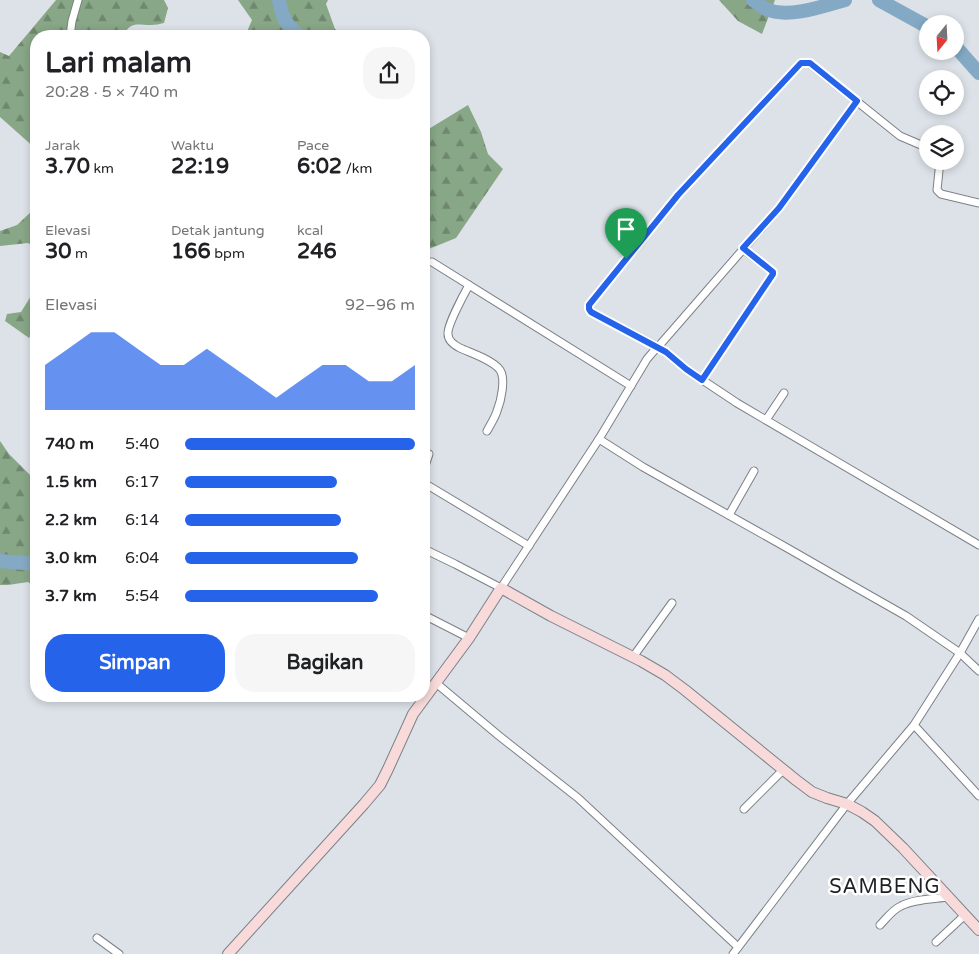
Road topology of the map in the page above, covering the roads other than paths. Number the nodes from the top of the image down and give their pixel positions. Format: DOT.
graph roads {
  1 [pos="78,0"];
  2 [pos="71,30"];
  3 [pos="857,101"];
  4 [pos="919,144"];
  5 [pos="939,170"];
  6 [pos="979,203"];
  7 [pos="743,248"];
  8 [pos="432,262"];
  9 [pos="468,285"];
  10 [pos="658,347"];
  11 [pos="702,380"];
  12 [pos="631,386"];
  13 [pos="784,393"];
  14 [pos="766,420"];
  15 [pos="487,431"];
  16 [pos="599,439"];
  17 [pos="754,471"];
  18 [pos="430,487"];
  19 [pos="729,515"];
  20 [pos="979,545"];
  21 [pos="528,546"];
  22 [pos="430,552"];
  23 [pos="501,588"];
  24 [pos="672,603"];
  25 [pos="430,618"];
  26 [pos="979,619"];
  27 [pos="469,638"];
  28 [pos="960,653"];
  29 [pos="633,657"];
  30 [pos="979,671"];
  31 [pos="436,683"];
  32 [pos="430,691"];
  33 [pos="422,702"];
  34 [pos="914,725"];
  35 [pos="784,770"];
  36 [pos="979,796"];
  37 [pos="847,804"];
  38 [pos="744,810"];
  39 [pos="948,897"];
  40 [pos="965,915"];
  41 [pos="880,925"];
  42 [pos="979,929"];
  43 [pos="97,938"];
  44 [pos="936,942"];
  45 [pos="738,947"];
  46 [pos="230,953"];
  47 [pos="119,954"];
  48 [pos="733,954"];
  1 -- 2 [label="street"];
  3 -- 4 [label="street"];
  3 -- 7 [label="street"];
  3 -- 10 [label="street"];
  5 -- 6 [label="street"];
  7 -- 10 [label="street"];
  7 -- 11 [label="street"];
  8 -- 9 [label="street"];
  9 -- 12 [label="street"];
  9 -- 15 [label="street"];
  10 -- 11 [label="street"];
  10 -- 12 [label="street"];
  11 -- 14 [label="street"];
  12 -- 16 [label="street"];
  13 -- 14 [label="street"];
  14 -- 20 [label="street"];
  16 -- 19 [label="street"];
  16 -- 21 [label="street"];
  17 -- 19 [label="street"];
  18 -- 21 [label="street"];
  19 -- 28 [label="street"];
  21 -- 23 [label="street"];
  22 -- 23 [label="street"];
  23 -- 27 [label="street"];
  23 -- 29 [label="street"];
  24 -- 29 [label="street"];
  25 -- 27 [label="street"];
  26 -- 28 [label="street"];
  27 -- 31 [label="street"];
  28 -- 30 [label="street"];
  28 -- 34 [label="street"];
  29 -- 35 [label="street"];
  31 -- 32 [label="street"];
  31 -- 45 [label="street"];
  33 -- 46 [label="street"];
  34 -- 36 [label="street"];
  34 -- 37 [label="street"];
  35 -- 37 [label="street"];
  35 -- 38 [label="street"];
  37 -- 39 [label="street"];
  37 -- 45 [label="street"];
  39 -- 40 [label="street"];
  39 -- 41 [label="street"];
  40 -- 42 [label="street"];
  40 -- 44 [label="street"];
  43 -- 47 [label="street"];
  45 -- 48 [label="street"];
}
